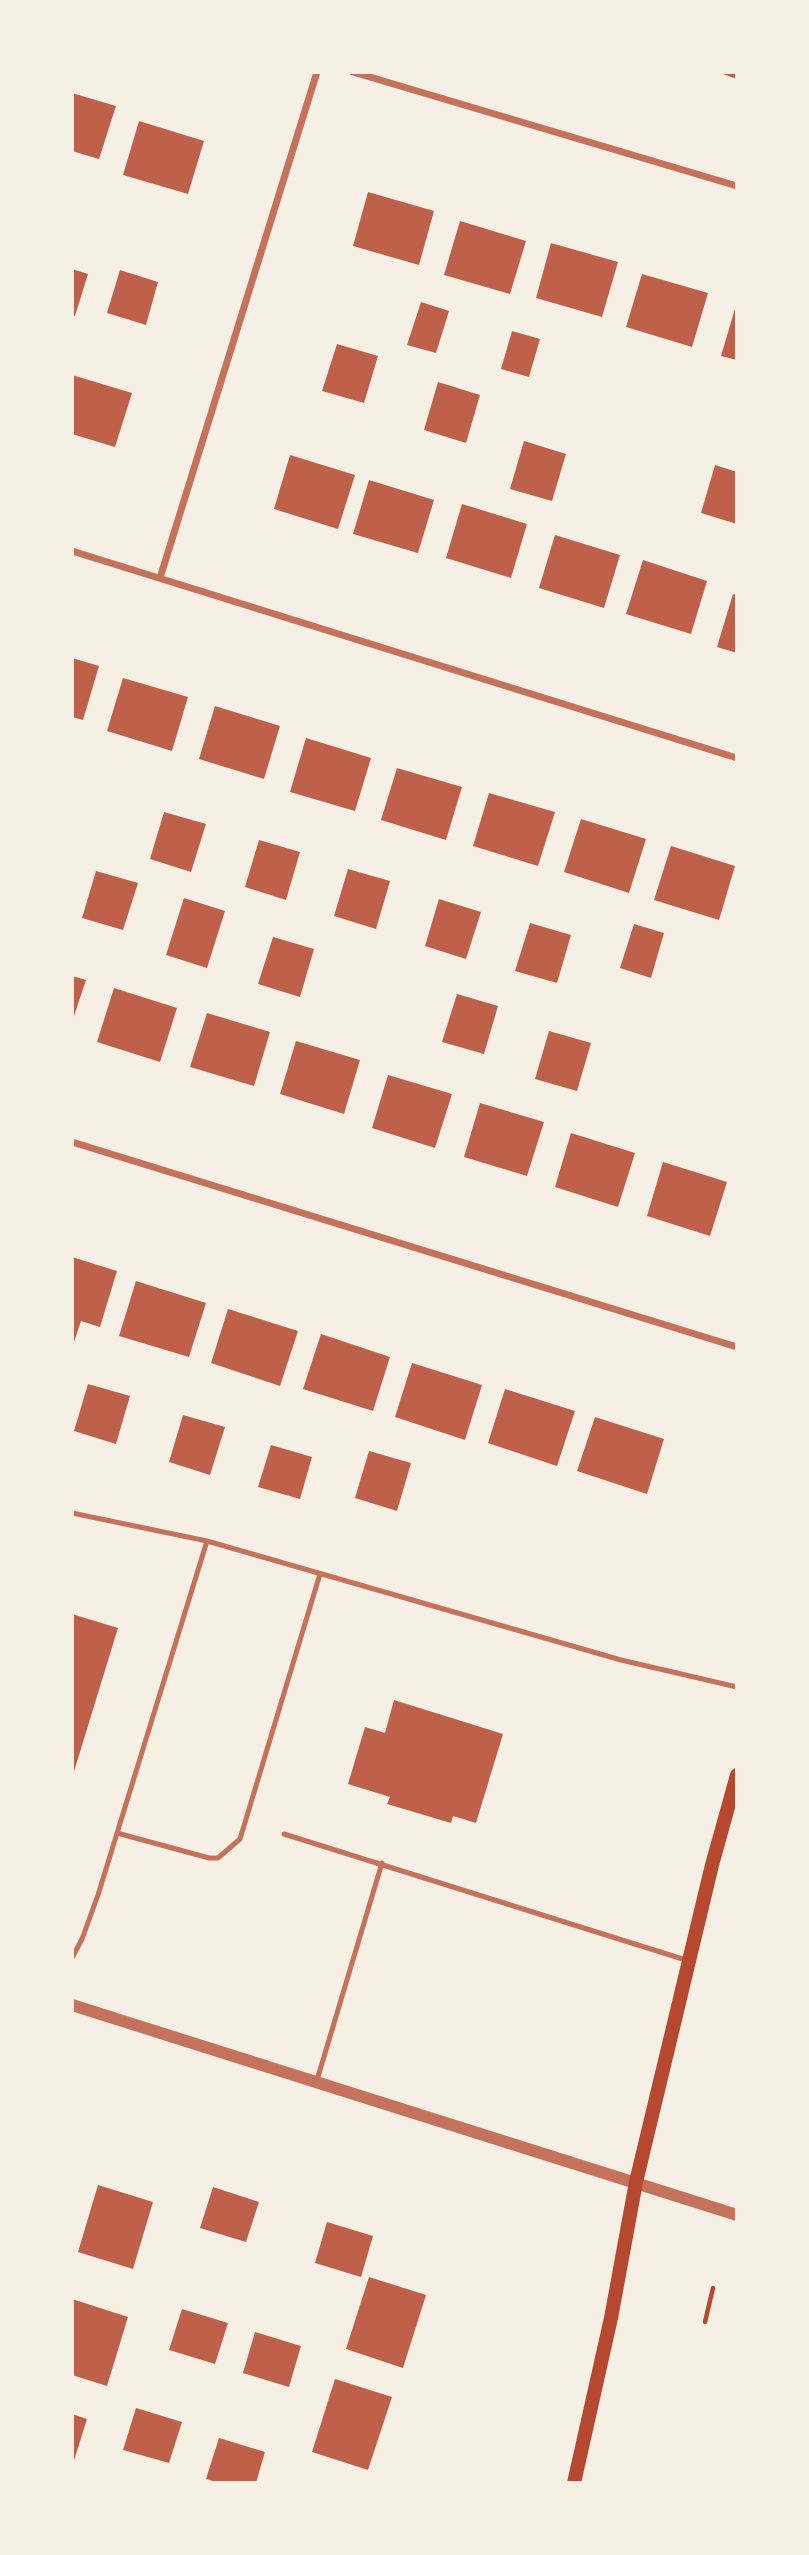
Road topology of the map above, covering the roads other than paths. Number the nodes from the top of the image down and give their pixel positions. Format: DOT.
graph roads {
  1 [pos="317,72"];
  2 [pos="353,72"];
  3 [pos="737,186"];
  4 [pos="72,551"];
  5 [pos="160,578"];
  6 [pos="737,758"];
  7 [pos="72,1142"];
  8 [pos="737,1347"];
  9 [pos="72,1513"];
  10 [pos="207,1542"];
  11 [pos="320,1574"];
  12 [pos="737,1687"];
  13 [pos="736,1785"];
  14 [pos="117,1833"];
  15 [pos="284,1834"];
  16 [pos="382,1863"];
  17 [pos="72,1958"];
  18 [pos="689,1961"];
  19 [pos="72,2005"];
  20 [pos="316,2083"];
  21 [pos="636,2182"];
  22 [pos="737,2215"];
  23 [pos="574,2483"];
  1 -- 5 [label="street"];
  2 -- 3 [label="street"];
  4 -- 5 [label="street"];
  5 -- 6 [label="street"];
  7 -- 8 [label="street"];
  9 -- 10 [label="lane"];
  10 -- 11 [label="lane"];
  10 -- 14 [label="lane"];
  11 -- 12 [label="lane"];
  11 -- 14 [label="lane"];
  13 -- 18 [label="main road"];
  14 -- 17 [label="lane"];
  15 -- 16 [label="lane"];
  16 -- 18 [label="lane"];
  16 -- 20 [label="lane"];
  18 -- 21 [label="main road"];
  19 -- 20 [label="street"];
  20 -- 21 [label="street"];
  21 -- 22 [label="street"];
  21 -- 23 [label="main road"];
}
